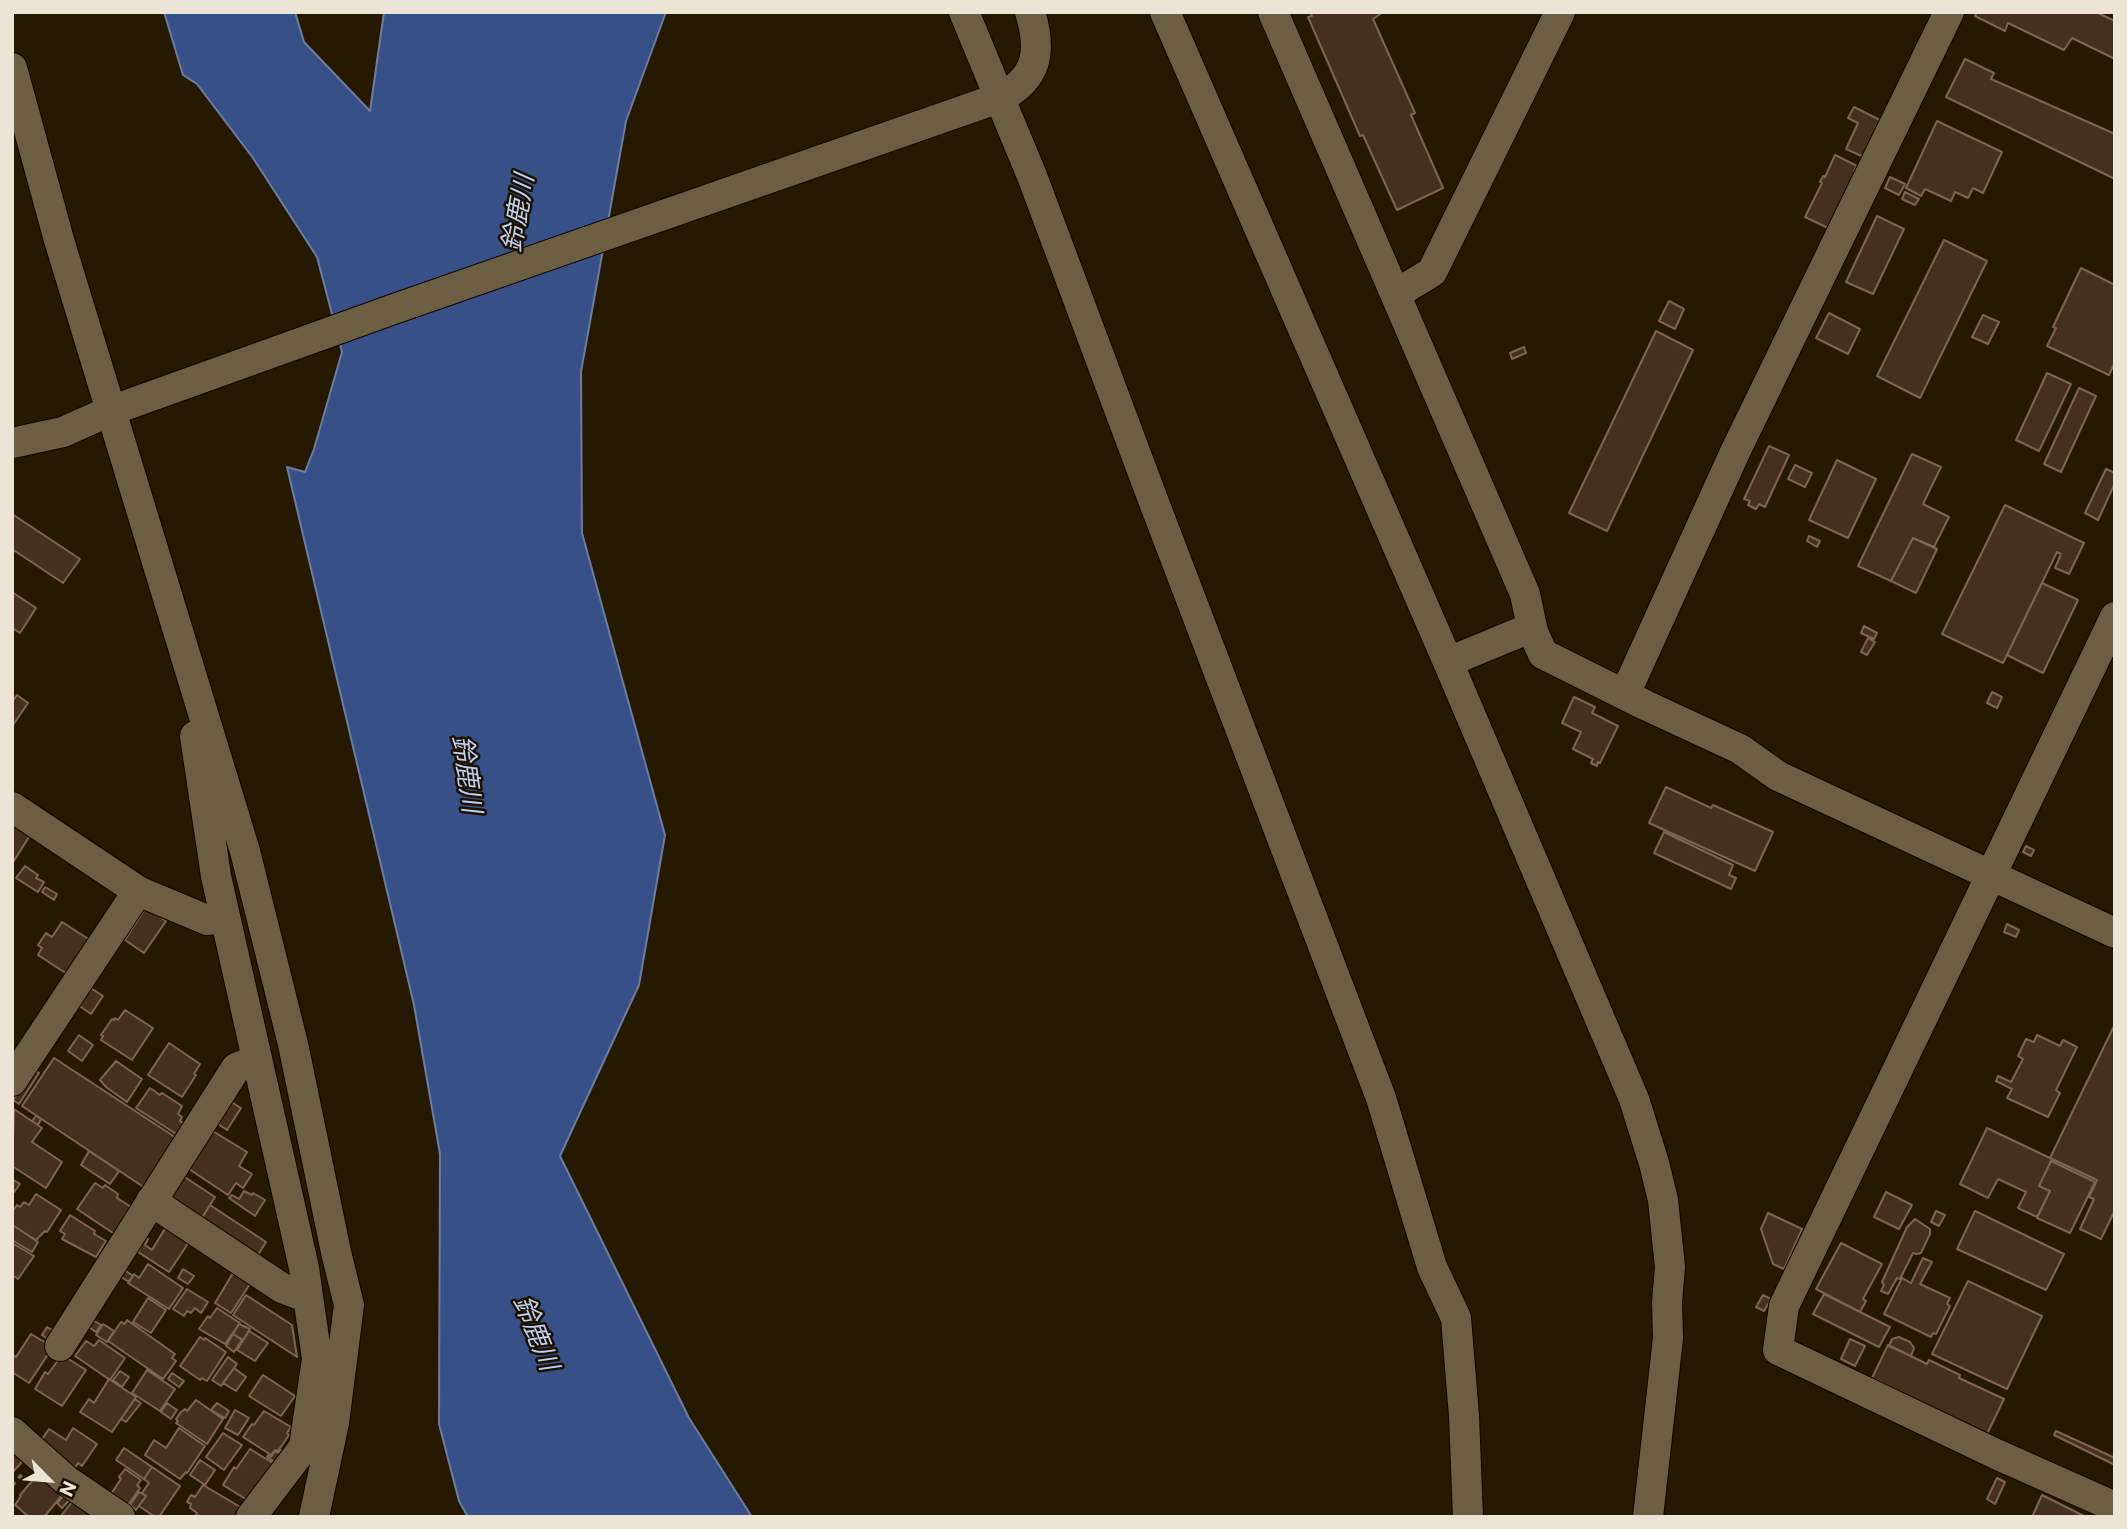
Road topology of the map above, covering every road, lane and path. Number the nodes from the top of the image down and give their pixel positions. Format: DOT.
graph roads {
  1 [pos="964,12"];
  2 [pos="1030,12"];
  3 [pos="1165,12"];
  4 [pos="1273,12"];
  5 [pos="1560,12"];
  6 [pos="1949,12"];
  7 [pos="12,68"];
  8 [pos="994,100"];
  9 [pos="1396,294"];
  10 [pos="120,408"];
  11 [pos="12,443"];
  12 [pos="2115,617"];
  13 [pos="1528,631"];
  14 [pos="1456,658"];
  15 [pos="1625,694"];
  16 [pos="200,700"];
  17 [pos="12,807"];
  18 [pos="1990,875"];
  19 [pos="138,891"];
  20 [pos="225,918"];
  21 [pos="2115,933"];
  22 [pos="256,1060"];
  23 [pos="12,1082"];
  24 [pos="151,1201"];
  25 [pos="308,1298"];
  26 [pos="60,1346"];
  27 [pos="12,1432"];
  28 [pos="2115,1507"];
  29 [pos="265,1511"];
  30 [pos="120,1517"];
  31 [pos="314,1517"];
  32 [pos="1468,1517"];
  33 [pos="1648,1517"];
  1 -- 8 [label="street"];
  2 -- 8 [label="street"];
  3 -- 14 [label="street"];
  4 -- 9 [label="street"];
  5 -- 9 [label="street"];
  6 -- 15 [label="street"];
  7 -- 10 [label="street"];
  8 -- 10 [label="street"];
  8 -- 32 [label="street"];
  9 -- 13 [label="street"];
  10 -- 11 [label="street"];
  10 -- 16 [label="street"];
  12 -- 18 [label="street"];
  13 -- 14 [label="street"];
  13 -- 15 [label="street"];
  14 -- 33 [label="street"];
  15 -- 18 [label="street"];
  16 -- 20 [label="street"];
  16 -- 31 [label="street"];
  17 -- 19 [label="street"];
  18 -- 21 [label="street"];
  18 -- 28 [label="street"];
  19 -- 20 [label="street"];
  19 -- 23 [label="street"];
  20 -- 22 [label="street"];
  22 -- 24 [label="street"];
  22 -- 25 [label="street"];
  24 -- 25 [label="street"];
  24 -- 26 [label="street"];
  25 -- 29 [label="street"];
  27 -- 30 [label="street"];
}
